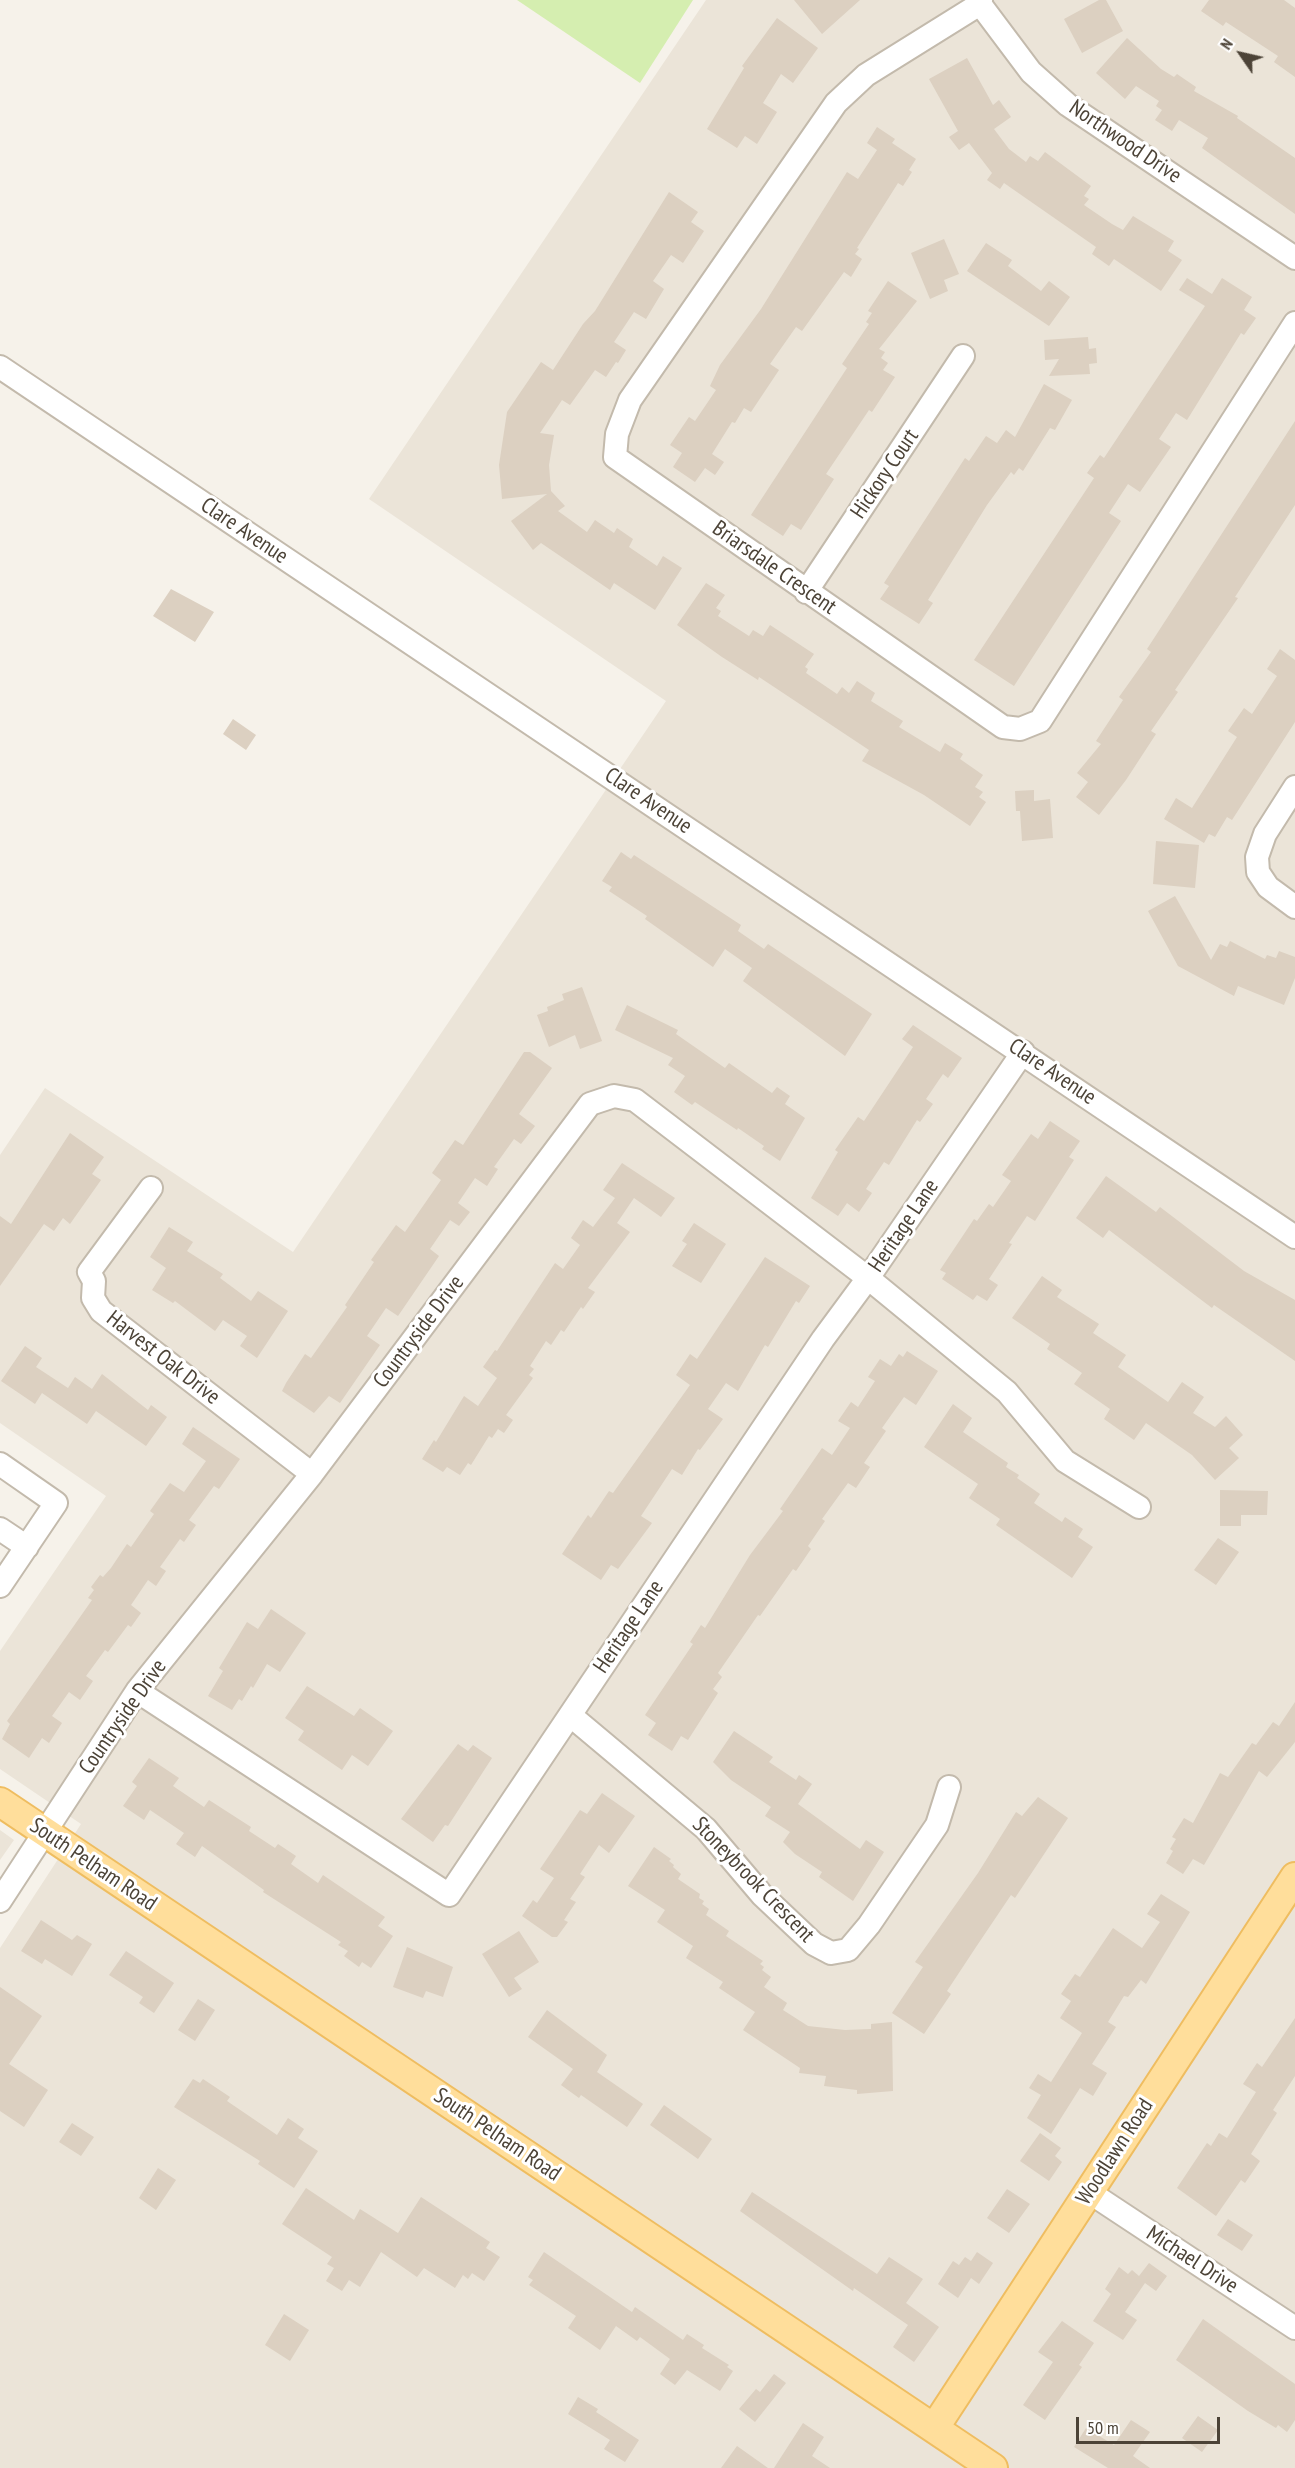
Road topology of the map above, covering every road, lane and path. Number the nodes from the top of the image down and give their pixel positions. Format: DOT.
graph roads {
  1 [pos="980,2"];
  2 [pos="1295,258"];
  3 [pos="1295,323"];
  4 [pos="963,356"];
  5 [pos="0,367"];
  6 [pos="806,592"];
  7 [pos="1295,787"];
  8 [pos="1295,907"];
  9 [pos="1023,1052"];
  10 [pos="151,1188"];
  11 [pos="1295,1237"];
  12 [pos="868,1278"];
  13 [pos="0,1464"];
  14 [pos="312,1474"];
  15 [pos="1139,1507"];
  16 [pos="0,1529"];
  17 [pos="27,1547"];
  18 [pos="0,1586"];
  19 [pos="137,1691"];
  20 [pos="570,1715"];
  21 [pos="949,1787"];
  22 [pos="0,1802"];
  23 [pos="44,1832"];
  24 [pos="1295,1877"];
  25 [pos="0,1901"];
  26 [pos="1089,2192"];
  27 [pos="1295,2328"];
  28 [pos="935,2427"];
  29 [pos="993,2468"];
  1 -- 2 [label="street, Northwood Drive"];
  1 -- 6 [label="street, Briarsdale Crescent"];
  3 -- 6 [label="street, Briarsdale Crescent"];
  4 -- 6 [label="street, Hickory Court"];
  5 -- 9 [label="street, Clare Avenue"];
  7 -- 8 [label="street"];
  9 -- 11 [label="street, Clare Avenue"];
  9 -- 12 [label="street, Heritage Lane"];
  10 -- 14 [label="street, Harvest Oak Drive"];
  12 -- 14 [label="street, Countryside Drive"];
  12 -- 15 [label="street"];
  12 -- 20 [label="street, Heritage Lane"];
  13 -- 17 [label="street"];
  14 -- 19 [label="street, Countryside Drive"];
  16 -- 17 [label="street"];
  17 -- 18 [label="street"];
  19 -- 20 [label="street, Heritage Lane"];
  19 -- 23 [label="street, Countryside Drive"];
  20 -- 21 [label="street, Stoneybrook Crescent"];
  22 -- 23 [label="main road, South Pelham Road"];
  23 -- 25 [label="street, Countryside Drive"];
  23 -- 28 [label="main road, South Pelham Road"];
  24 -- 26 [label="main road, Woodlawn Road"];
  26 -- 27 [label="street, Michael Drive"];
  26 -- 28 [label="main road, Woodlawn Road"];
  28 -- 29 [label="main road, South Pelham Road"];
}
